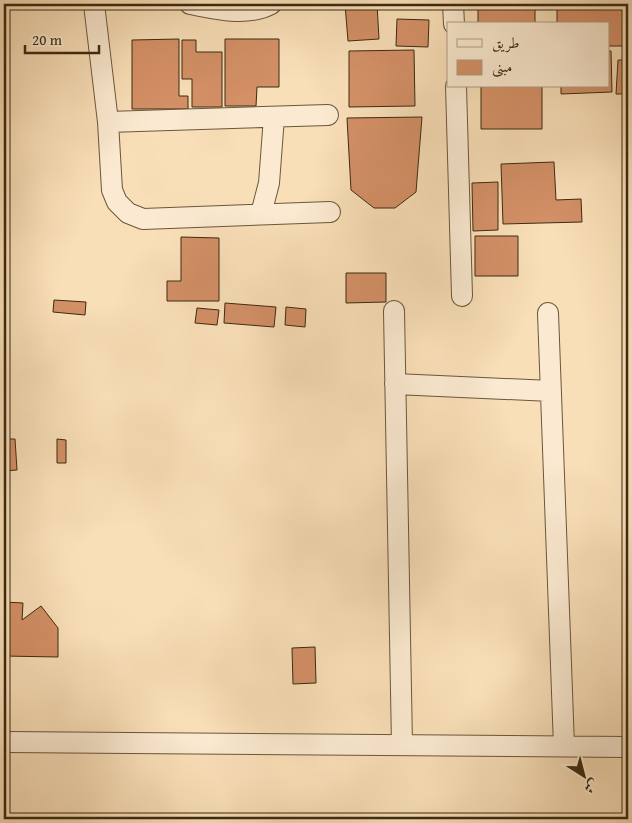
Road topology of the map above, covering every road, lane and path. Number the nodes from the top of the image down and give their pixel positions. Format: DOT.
graph roads {
  1 [pos="94,4"];
  2 [pos="190,4"];
  3 [pos="271,4"];
  4 [pos="453,4"];
  5 [pos="454,22"];
  6 [pos="456,88"];
  7 [pos="328,115"];
  8 [pos="274,117"];
  9 [pos="108,122"];
  10 [pos="330,212"];
  11 [pos="261,214"];
  12 [pos="462,296"];
  13 [pos="394,311"];
  14 [pos="548,313"];
  15 [pos="395,384"];
  16 [pos="551,391"];
  17 [pos="4,742"];
  18 [pos="402,745"];
  19 [pos="564,746"];
  20 [pos="628,747"];
  1 -- 9 [label="street"];
  2 -- 3 [label="street"];
  4 -- 5 [label="street"];
  6 -- 12 [label="street"];
  7 -- 8 [label="street"];
  8 -- 9 [label="street"];
  8 -- 11 [label="street"];
  9 -- 11 [label="street"];
  10 -- 11 [label="street"];
  13 -- 15 [label="street"];
  14 -- 16 [label="street"];
  15 -- 16 [label="street"];
  15 -- 18 [label="street"];
  16 -- 19 [label="street"];
  17 -- 18 [label="street"];
  18 -- 19 [label="street"];
  19 -- 20 [label="street"];
}
